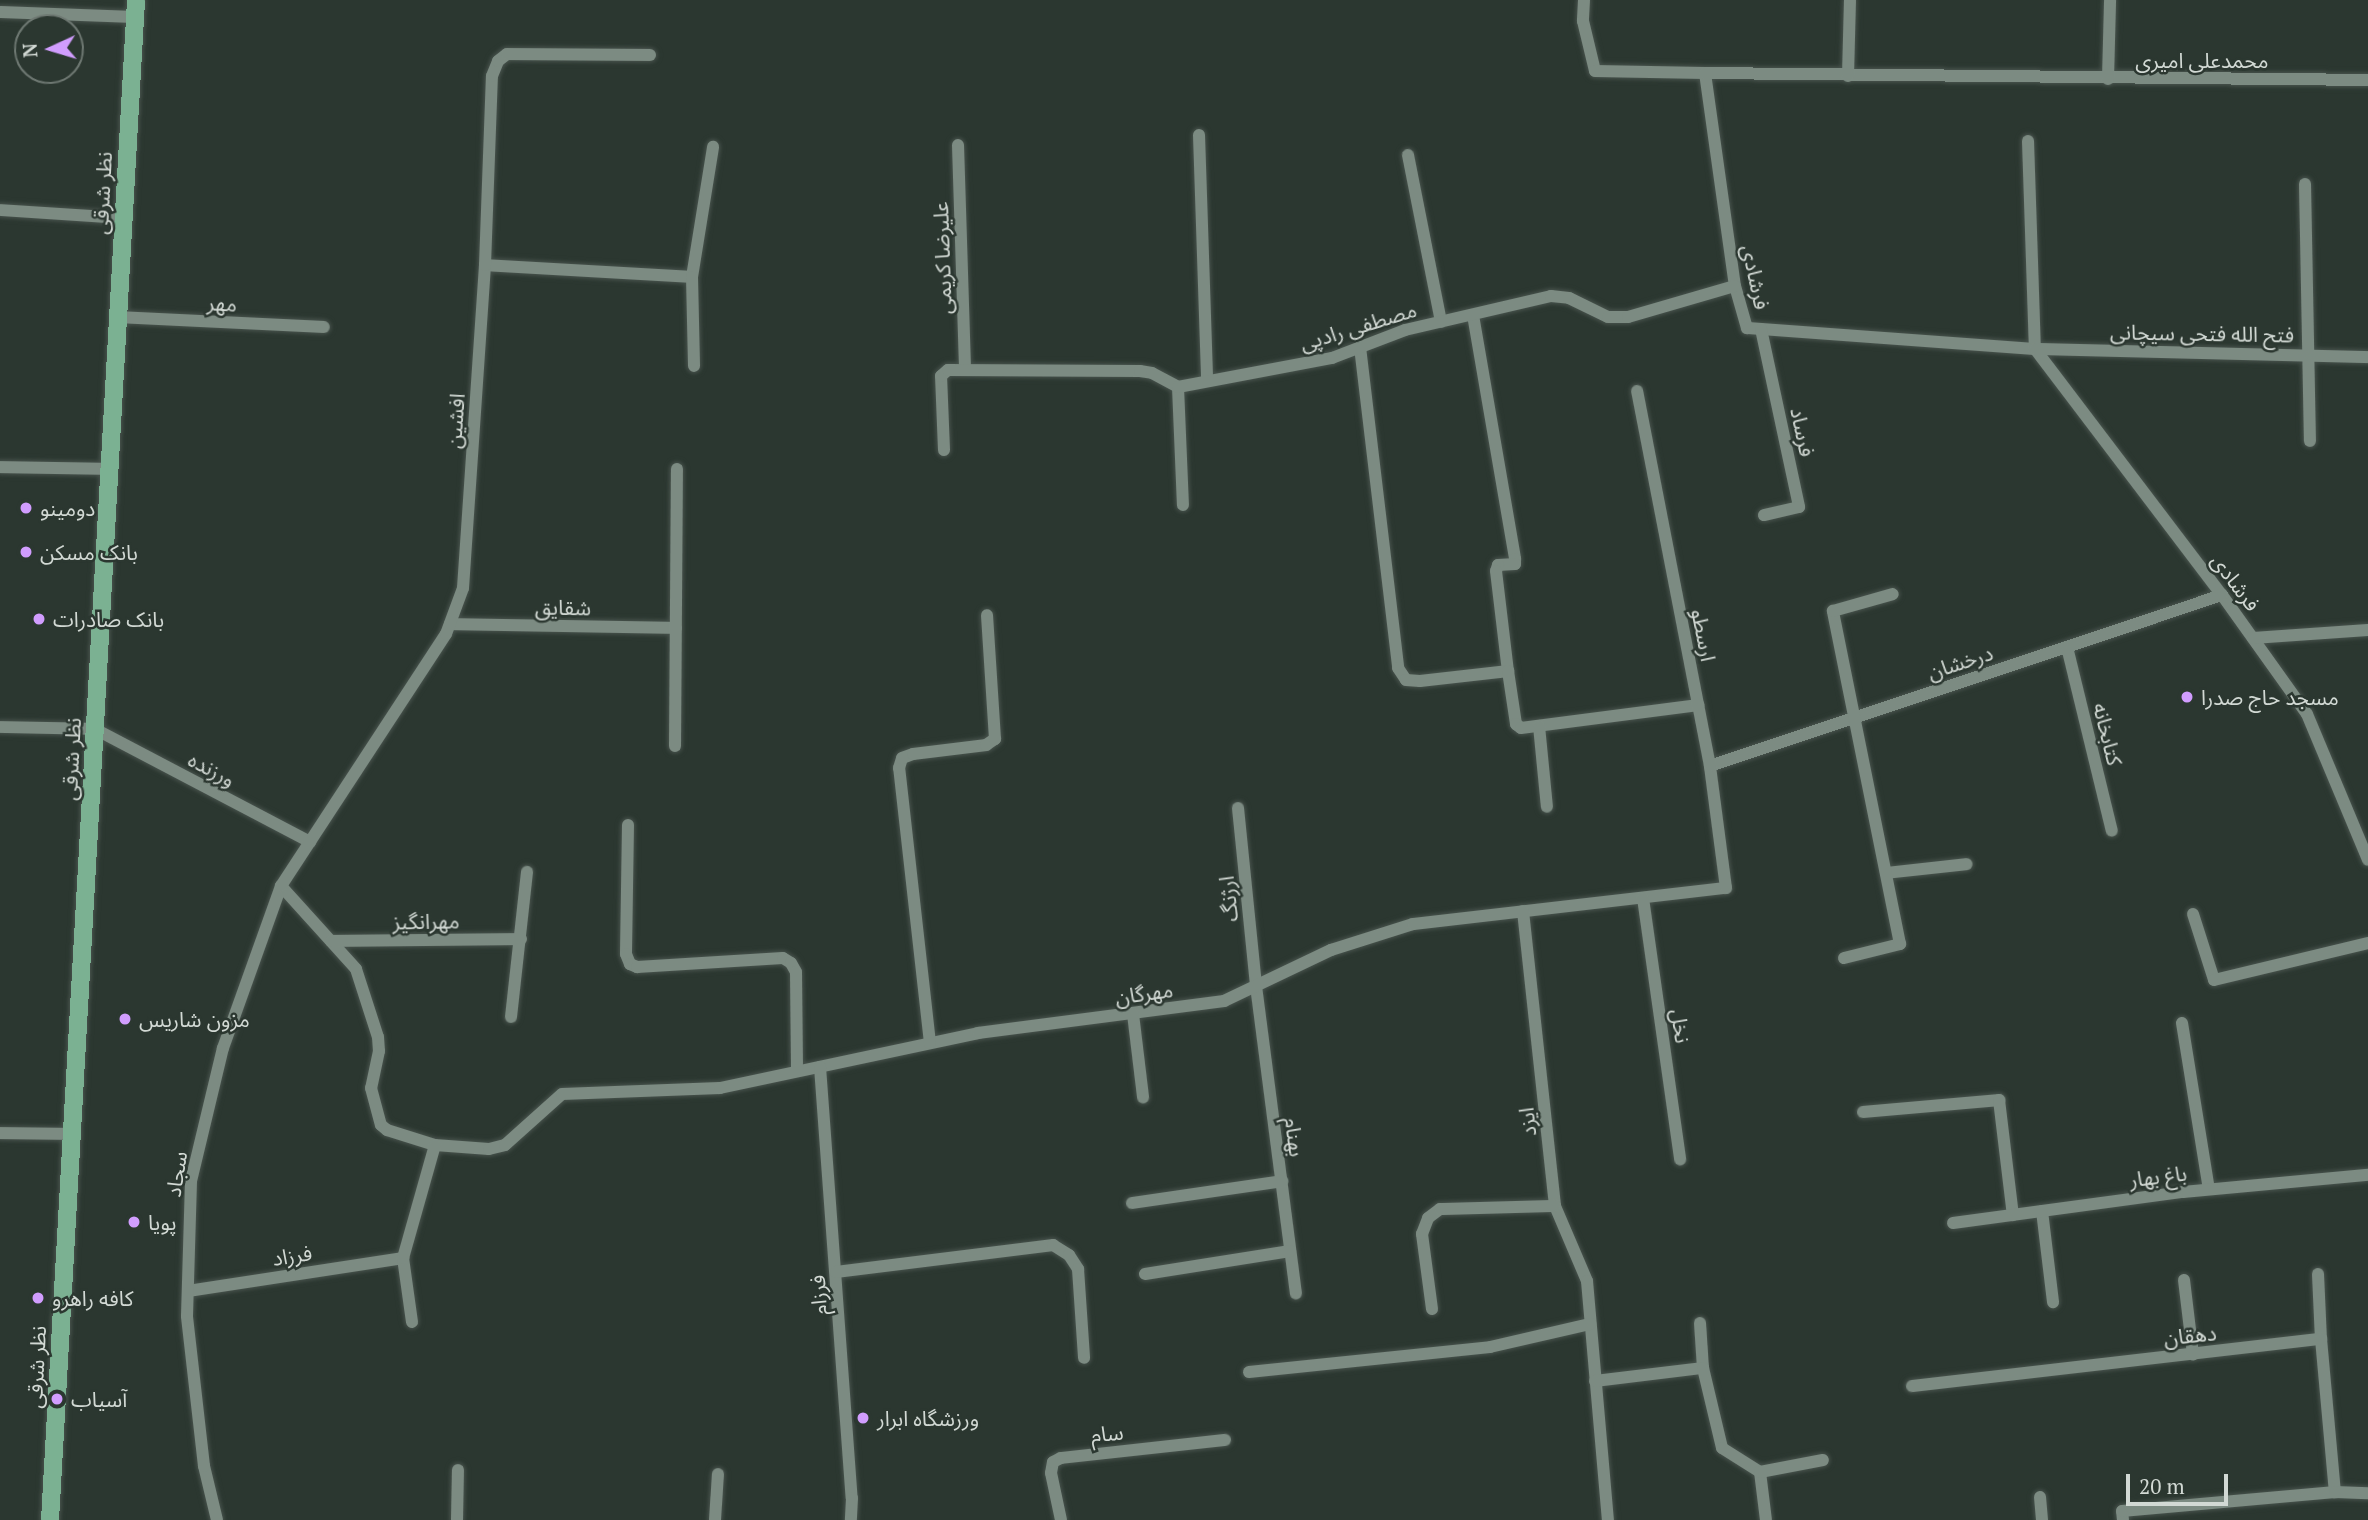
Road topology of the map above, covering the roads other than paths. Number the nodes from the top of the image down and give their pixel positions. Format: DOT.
graph roads {
  1 [pos="1584,0"];
  2 [pos="1850,0"];
  3 [pos="2110,0"];
  4 [pos="135,9"];
  5 [pos="0,12"];
  6 [pos="650,55"];
  7 [pos="1704,73"];
  8 [pos="1848,76"];
  9 [pos="2108,79"];
  10 [pos="2368,80"];
  11 [pos="1199,135"];
  12 [pos="2028,141"];
  13 [pos="958,145"];
  14 [pos="713,147"];
  15 [pos="1408,155"];
  16 [pos="2305,184"];
  17 [pos="0,210"];
  18 [pos="124,218"];
  19 [pos="485,265"];
  20 [pos="692,276"];
  21 [pos="1735,286"];
  22 [pos="1473,315"];
  23 [pos="118,317"];
  24 [pos="1441,322"];
  25 [pos="324,327"];
  26 [pos="1761,329"];
  27 [pos="1360,347"];
  28 [pos="2035,349"];
  29 [pos="2306,355"];
  30 [pos="2368,357"];
  31 [pos="694,366"];
  32 [pos="965,370"];
  33 [pos="1207,381"];
  34 [pos="1178,387"];
  35 [pos="1637,391"];
  36 [pos="2310,441"];
  37 [pos="944,450"];
  38 [pos="0,467"];
  39 [pos="110,469"];
  40 [pos="677,469"];
  41 [pos="1182,505"];
  42 [pos="1764,515"];
  43 [pos="1893,594"];
  44 [pos="2222,595"];
  45 [pos="987,615"];
  46 [pos="450,624"];
  47 [pos="676,628"];
  48 [pos="2368,630"];
  49 [pos="2253,638"];
  50 [pos="2067,647"];
  51 [pos="1508,671"];
  52 [pos="1699,705"];
  53 [pos="1856,717"];
  54 [pos="1539,726"];
  55 [pos="0,727"];
  56 [pos="95,729"];
  57 [pos="675,746"];
  58 [pos="1710,766"];
  59 [pos="1547,807"];
  60 [pos="1238,808"];
  61 [pos="628,825"];
  62 [pos="2112,831"];
  63 [pos="310,842"];
  64 [pos="2368,860"];
  65 [pos="1967,864"];
  66 [pos="527,872"];
  67 [pos="1886,873"];
  68 [pos="281,886"];
  69 [pos="1726,888"];
  70 [pos="1643,898"];
  71 [pos="1523,911"];
  72 [pos="2193,914"];
  73 [pos="521,939"];
  74 [pos="331,941"];
  75 [pos="2368,943"];
  76 [pos="1844,958"];
  77 [pos="1256,986"];
  78 [pos="1133,1014"];
  79 [pos="510,1017"];
  80 [pos="2182,1023"];
  81 [pos="930,1043"];
  82 [pos="820,1067"];
  83 [pos="797,1071"];
  84 [pos="1143,1097"];
  85 [pos="1863,1112"];
  86 [pos="0,1133"];
  87 [pos="72,1134"];
  88 [pos="435,1145"];
  89 [pos="1680,1159"];
  90 [pos="2368,1175"];
  91 [pos="1282,1181"];
  92 [pos="2209,1189"];
  93 [pos="1132,1203"];
  94 [pos="1555,1206"];
  95 [pos="2042,1211"];
  96 [pos="2013,1215"];
  97 [pos="1954,1223"];
  98 [pos="1290,1251"];
  99 [pos="403,1258"];
  100 [pos="836,1272"];
  101 [pos="1145,1274"];
  102 [pos="2318,1274"];
  103 [pos="2184,1280"];
  104 [pos="188,1291"];
  105 [pos="1296,1293"];
  106 [pos="2053,1302"];
  107 [pos="1432,1309"];
  108 [pos="412,1322"];
  109 [pos="1700,1323"];
  110 [pos="1590,1324"];
  111 [pos="2320,1339"];
  112 [pos="2193,1354"];
  113 [pos="1084,1358"];
  114 [pos="1703,1368"];
  115 [pos="1249,1372"];
  116 [pos="1595,1381"];
  117 [pos="1912,1386"];
  118 [pos="1225,1440"];
  119 [pos="1823,1460"];
  120 [pos="458,1470"];
  121 [pos="1760,1472"];
  122 [pos="718,1474"];
  123 [pos="2335,1492"];
  124 [pos="2368,1493"];
  125 [pos="2040,1497"];
  126 [pos="50,1520"];
  127 [pos="217,1520"];
  128 [pos="457,1520"];
  129 [pos="715,1520"];
  130 [pos="851,1520"];
  131 [pos="1061,1520"];
  132 [pos="1608,1520"];
  133 [pos="1766,1520"];
  134 [pos="2042,1520"];
  135 [pos="2123,1520"];
  1 -- 7 [label="street"];
  2 -- 8 [label="street"];
  3 -- 9 [label="street"];
  4 -- 5 [label="street"];
  4 -- 18 [label="main road, نظر شرقی"];
  6 -- 19 [label="street, افشین"];
  7 -- 8 [label="street"];
  7 -- 21 [label="street, فرشادی"];
  8 -- 9 [label="street, محمدعلی امیری"];
  9 -- 10 [label="street, محمدعلی امیری"];
  11 -- 33 [label="street"];
  12 -- 28 [label="street"];
  13 -- 32 [label="street, علیرضا کریمی"];
  14 -- 20 [label="street"];
  15 -- 24 [label="street"];
  16 -- 29 [label="street"];
  17 -- 18 [label="street"];
  18 -- 23 [label="main road, نظر شرقی"];
  19 -- 20 [label="street"];
  19 -- 46 [label="street, افشین"];
  20 -- 31 [label="street"];
  21 -- 22 [label="street, مصطفی رادپی"];
  21 -- 26 [label="street, فرشادی"];
  22 -- 24 [label="street, مصطفی رادپی"];
  22 -- 51 [label="street"];
  23 -- 25 [label="street, مهر"];
  23 -- 39 [label="main road, نظر شرقی"];
  24 -- 27 [label="street, مصطفی رادپی"];
  26 -- 28 [label="street, فرشادی"];
  26 -- 42 [label="street, فرساد"];
  27 -- 33 [label="street, مصطفی رادپی"];
  27 -- 51 [label="street"];
  28 -- 29 [label="street, فتح الله فتحی سیچانی"];
  28 -- 44 [label="street, فرشادی"];
  29 -- 30 [label="street, فتح الله فتحی سیچانی"];
  29 -- 36 [label="street"];
  32 -- 34 [label="street"];
  32 -- 37 [label="street"];
  33 -- 34 [label="street, مصطفی رادپی"];
  34 -- 41 [label="street"];
  35 -- 52 [label="street, ارسطو"];
  38 -- 39 [label="street"];
  39 -- 56 [label="main road, نظر شرقی"];
  40 -- 47 [label="street"];
  43 -- 53 [label="street"];
  44 -- 49 [label="street, فرشادی"];
  44 -- 50 [label="street, درخشان"];
  45 -- 81 [label="street"];
  46 -- 47 [label="street, شقایق"];
  46 -- 63 [label="street, افشین"];
  47 -- 57 [label="street"];
  48 -- 49 [label="street"];
  49 -- 64 [label="street, فرشادی"];
  50 -- 53 [label="street, درخشان"];
  50 -- 62 [label="street, کتابخانه"];
  51 -- 54 [label="street"];
  52 -- 54 [label="street"];
  52 -- 58 [label="street, ارسطو"];
  53 -- 58 [label="street, درخشان"];
  53 -- 67 [label="street"];
  54 -- 59 [label="street"];
  55 -- 56 [label="street"];
  56 -- 63 [label="street, ورزنده"];
  56 -- 87 [label="main road, نظر شرقی"];
  58 -- 69 [label="street, ارسطو"];
  60 -- 77 [label="street, ارژنگ"];
  61 -- 83 [label="street"];
  63 -- 68 [label="street, افشین"];
  65 -- 67 [label="street"];
  66 -- 73 [label="street"];
  67 -- 76 [label="street"];
  68 -- 74 [label="street"];
  68 -- 104 [label="street, سجاد"];
  69 -- 70 [label="street, مهرگان"];
  70 -- 71 [label="street, مهرگان"];
  70 -- 89 [label="street, نخل"];
  71 -- 77 [label="street, مهرگان"];
  71 -- 94 [label="street, ایزد"];
  72 -- 75 [label="street"];
  73 -- 74 [label="street, مهرانگیز"];
  73 -- 79 [label="street"];
  74 -- 88 [label="street"];
  77 -- 78 [label="street, مهرگان"];
  77 -- 91 [label="street, بهنام"];
  78 -- 81 [label="street, مهرگان"];
  78 -- 84 [label="street"];
  80 -- 92 [label="street"];
  81 -- 82 [label="street, مهرگان"];
  82 -- 83 [label="street, مهرگان"];
  82 -- 100 [label="street, فرزام"];
  83 -- 88 [label="street, مهرگان"];
  85 -- 96 [label="street"];
  86 -- 87 [label="street"];
  87 -- 126 [label="main road, نظر شرقی"];
  88 -- 99 [label="street"];
  90 -- 92 [label="street, باغ بهار"];
  91 -- 93 [label="street"];
  91 -- 98 [label="street, بهنام"];
  92 -- 95 [label="street, باغ بهار"];
  94 -- 107 [label="street"];
  94 -- 110 [label="street, ایزد"];
  95 -- 96 [label="street, باغ بهار"];
  95 -- 106 [label="street"];
  96 -- 97 [label="street, باغ بهار"];
  98 -- 101 [label="street"];
  98 -- 105 [label="street, بهنام"];
  99 -- 104 [label="street, فرزاد"];
  99 -- 108 [label="street"];
  100 -- 113 [label="street"];
  100 -- 130 [label="street, فرزام"];
  102 -- 111 [label="street"];
  103 -- 112 [label="street"];
  104 -- 127 [label="street, سجاد"];
  109 -- 114 [label="street"];
  110 -- 115 [label="street"];
  110 -- 116 [label="street, ایزد"];
  111 -- 112 [label="street, دهقان"];
  111 -- 123 [label="street"];
  112 -- 117 [label="street, دهقان"];
  114 -- 116 [label="street"];
  114 -- 121 [label="street"];
  116 -- 132 [label="street, ایزد"];
  118 -- 131 [label="street, سام"];
  119 -- 121 [label="street"];
  120 -- 128 [label="street"];
  121 -- 133 [label="street"];
  122 -- 129 [label="street"];
  123 -- 124 [label="street"];
  123 -- 135 [label="street"];
  125 -- 134 [label="street"];
}
